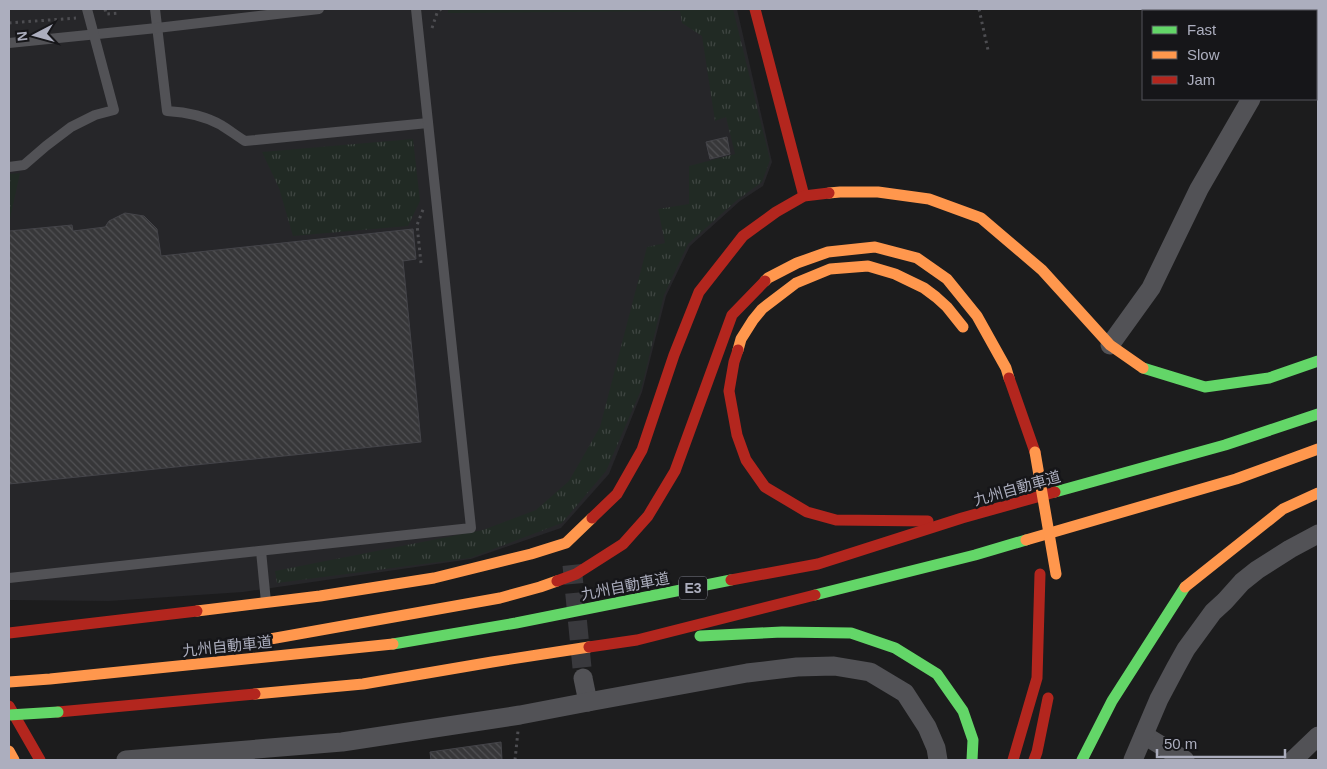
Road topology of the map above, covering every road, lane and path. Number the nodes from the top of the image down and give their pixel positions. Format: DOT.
graph roads {
  1 [pos="105,9"];
  2 [pos="155,9"];
  3 [pos="318,9"];
  4 [pos="416,9"];
  5 [pos="755,9"];
  6 [pos="979,9"];
  7 [pos="84,13"];
  8 [pos="118,13"];
  9 [pos="106,14"];
  10 [pos="98,15"];
  11 [pos="9,24"];
  12 [pos="157,28"];
  13 [pos="94,35"];
  14 [pos="9,43"];
  15 [pos="988,50"];
  16 [pos="1250,100"];
  17 [pos="428,123"];
  18 [pos="9,167"];
  19 [pos="804,196"];
  20 [pos="426,201"];
  21 [pos="420,263"];
  22 [pos="970,338"];
  23 [pos="1110,345"];
  24 [pos="1318,361"];
  25 [pos="1318,414"];
  26 [pos="1318,449"];
  27 [pos="1024,491"];
  28 [pos="1318,493"];
  29 [pos="1028,509"];
  30 [pos="962,518"];
  31 [pos="1032,528"];
  32 [pos="1318,534"];
  33 [pos="566,543"];
  34 [pos="1035,546"];
  35 [pos="261,551"];
  36 [pos="571,564"];
  37 [pos="1040,570"];
  38 [pos="9,578"];
  39 [pos="1056,578"];
  40 [pos="266,602"];
  41 [pos="12,633"];
  42 [pos="637,640"];
  43 [pos="246,644"];
  44 [pos="197,652"];
  45 [pos="583,678"];
  46 [pos="50,679"];
  47 [pos="9,682"];
  48 [pos="1050,688"];
  49 [pos="588,702"];
  50 [pos="9,706"];
  51 [pos="9,715"];
  52 [pos="520,716"];
  53 [pos="1144,735"];
  54 [pos="1318,736"];
  55 [pos="9,751"];
  56 [pos="14,760"];
  57 [pos="40,760"];
  58 [pos="126,760"];
  59 [pos="515,760"];
  60 [pos="938,760"];
  61 [pos="972,760"];
  62 [pos="1013,760"];
  63 [pos="1034,760"];
  64 [pos="1082,760"];
  65 [pos="1133,760"];
  66 [pos="1185,760"];
  67 [pos="1293,760"];
  1 -- 9 [label="path"];
  2 -- 12 [label="lane"];
  3 -- 12 [label="lane"];
  4 -- 17 [label="lane"];
  5 -- 19 [label="main road"];
  6 -- 15 [label="path"];
  7 -- 11 [label="path"];
  7 -- 13 [label="lane"];
  8 -- 9 [label="path"];
  9 -- 10 [label="path"];
  12 -- 13 [label="lane"];
  12 -- 17 [label="lane"];
  13 -- 14 [label="lane"];
  13 -- 18 [label="lane"];
  16 -- 23 [label="street"];
  17 -- 35 [label="lane"];
  19 -- 23 [label="main road"];
  19 -- 33 [label="main road"];
  20 -- 21 [label="path"];
  22 -- 30 [label="main road"];
  23 -- 24 [label="main road"];
  25 -- 30 [label="main road, 九州自動車道 / E3"];
  26 -- 42 [label="main road, E3"];
  27 -- 29 [label="main road"];
  28 -- 64 [label="main road"];
  30 -- 46 [label="main road, 九州自動車道 / E3"];
  31 -- 34 [label="main road"];
  32 -- 53 [label="street"];
  33 -- 36 [label="street"];
  33 -- 40 [label="main road"];
  35 -- 38 [label="lane"];
  35 -- 40 [label="lane"];
  37 -- 62 [label="main road"];
  39 -- 43 [label="main road, bridge"];
  40 -- 41 [label="main road"];
  42 -- 51 [label="main road, E3, bridge"];
  42 -- 61 [label="main road"];
  44 -- 46 [label="main road"];
  45 -- 49 [label="street"];
  46 -- 47 [label="main road, 九州自動車道 / E3"];
  48 -- 63 [label="main road"];
  49 -- 52 [label="street"];
  49 -- 60 [label="street"];
  50 -- 57 [label="main road"];
  52 -- 58 [label="street"];
  52 -- 59 [label="path"];
  53 -- 65 [label="street"];
  53 -- 66 [label="street"];
  54 -- 67 [label="street"];
  55 -- 56 [label="main road"];
}
